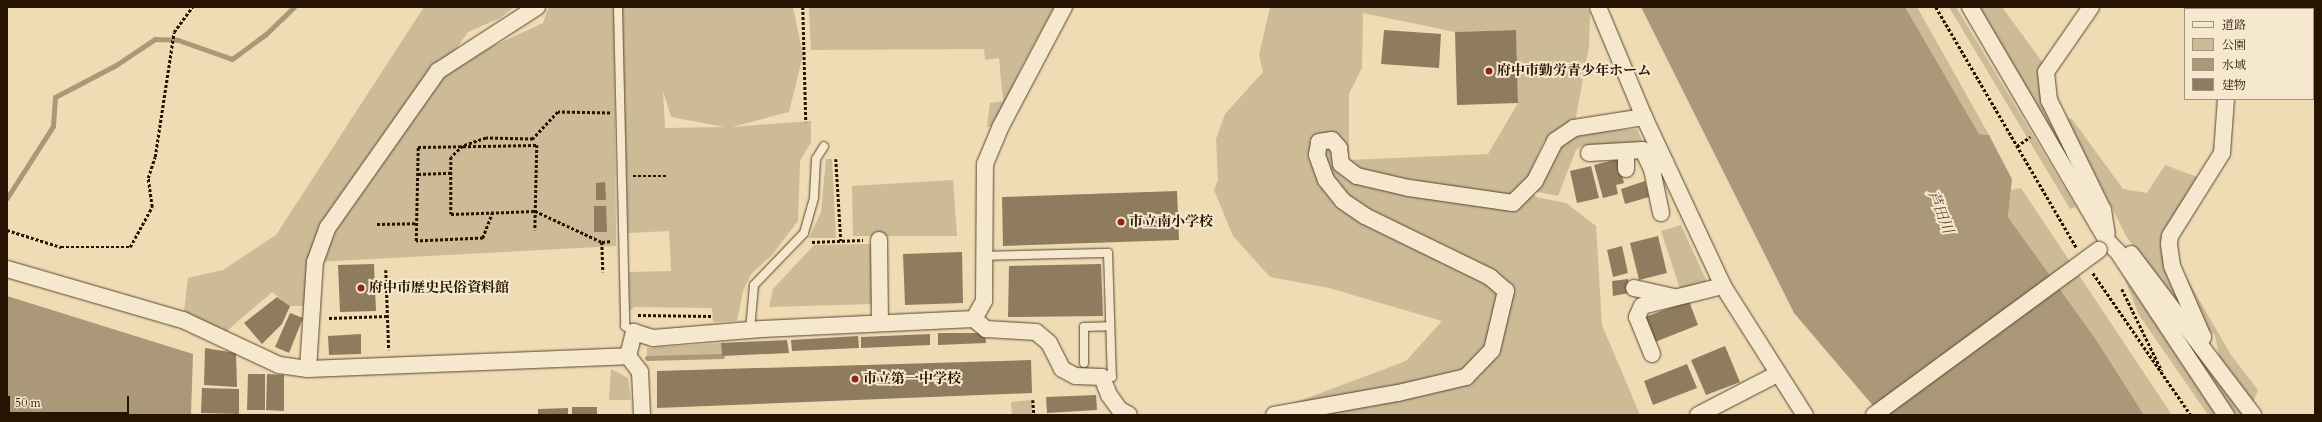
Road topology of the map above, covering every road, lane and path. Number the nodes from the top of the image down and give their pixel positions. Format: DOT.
graph roads {
  1 [pos="192,7"];
  2 [pos="537,7"];
  3 [pos="618,7"];
  4 [pos="803,7"];
  5 [pos="1064,7"];
  6 [pos="1598,7"];
  7 [pos="1936,7"];
  8 [pos="1970,7"];
  9 [pos="2091,7"];
  10 [pos="2226,100"];
  11 [pos="618,113"];
  12 [pos="1644,116"];
  13 [pos="806,122"];
  14 [pos="463,146"];
  15 [pos="824,146"];
  16 [pos="1590,154"];
  17 [pos="836,159"];
  18 [pos="1658,166"];
  19 [pos="450,173"];
  20 [pos="418,174"];
  21 [pos="667,176"];
  22 [pos="621,177"];
  23 [pos="535,211"];
  24 [pos="493,212"];
  25 [pos="1661,213"];
  26 [pos="377,224"];
  27 [pos="416,224"];
  28 [pos="7,230"];
  29 [pos="535,230"];
  30 [pos="622,240"];
  31 [pos="876,240"];
  32 [pos="841,241"];
  33 [pos="602,242"];
  34 [pos="2103,246"];
  35 [pos="807,248"];
  36 [pos="2080,253"];
  37 [pos="984,256"];
  38 [pos="2088,265"];
  39 [pos="7,269"];
  40 [pos="386,270"];
  41 [pos="603,272"];
  42 [pos="2120,281"];
  43 [pos="1722,286"];
  44 [pos="1634,288"];
  45 [pos="1676,298"];
  46 [pos="629,315"];
  47 [pos="388,316"];
  48 [pos="713,316"];
  49 [pos="329,318"];
  50 [pos="974,319"];
  51 [pos="880,323"];
  52 [pos="1110,326"];
  53 [pos="750,330"];
  54 [pos="634,332"];
  55 [pos="2199,340"];
  56 [pos="1652,354"];
  57 [pos="389,356"];
  58 [pos="628,356"];
  59 [pos="1084,363"];
  60 [pos="308,369"];
  61 [pos="1777,374"];
  62 [pos="1102,377"];
  63 [pos="2166,380"];
  64 [pos="1034,400"];
  65 [pos="642,415"];
  66 [pos="1034,415"];
  67 [pos="1129,415"];
  68 [pos="1274,415"];
  69 [pos="1698,415"];
  70 [pos="1805,415"];
  71 [pos="1874,415"];
  72 [pos="2191,415"];
  73 [pos="2226,415"];
  74 [pos="2253,415"];
  1 -- 28 [label="path"];
  2 -- 60 [label="street"];
  3 -- 11 [label="lane"];
  4 -- 13 [label="path"];
  5 -- 37 [label="street"];
  6 -- 12 [label="street"];
  7 -- 36 [label="path"];
  8 -- 34 [label="street"];
  9 -- 34 [label="street"];
  10 -- 55 [label="street"];
  11 -- 14 [label="path"];
  11 -- 22 [label="lane"];
  12 -- 18 [label="street"];
  12 -- 68 [label="street"];
  14 -- 19 [label="path"];
  14 -- 20 [label="path"];
  14 -- 23 [label="path"];
  15 -- 53 [label="lane"];
  16 -- 18 [label="street"];
  17 -- 32 [label="path"];
  18 -- 25 [label="street"];
  18 -- 43 [label="street"];
  19 -- 20 [label="path"];
  19 -- 24 [label="path"];
  20 -- 27 [label="path"];
  21 -- 22 [label="path"];
  22 -- 30 [label="lane"];
  23 -- 24 [label="path"];
  23 -- 29 [label="path"];
  23 -- 33 [label="path"];
  24 -- 27 [label="path"];
  26 -- 27 [label="path"];
  30 -- 33 [label="path"];
  30 -- 54 [label="lane"];
  31 -- 32 [label="path"];
  31 -- 51 [label="street"];
  32 -- 35 [label="path"];
  33 -- 41 [label="path"];
  34 -- 55 [label="street"];
  34 -- 71 [label="street, bridge"];
  34 -- 73 [label="street"];
  37 -- 50 [label="street"];
  37 -- 52 [label="lane"];
  38 -- 63 [label="path"];
  39 -- 60 [label="street"];
  40 -- 47 [label="path"];
  42 -- 63 [label="path"];
  43 -- 45 [label="street"];
  43 -- 61 [label="street"];
  44 -- 45 [label="street"];
  45 -- 56 [label="street"];
  46 -- 48 [label="path"];
  47 -- 49 [label="path"];
  47 -- 57 [label="path"];
  50 -- 51 [label="street"];
  50 -- 62 [label="street"];
  51 -- 53 [label="street"];
  52 -- 59 [label="lane"];
  52 -- 62 [label="lane"];
  53 -- 54 [label="street"];
  54 -- 58 [label="street"];
  55 -- 74 [label="street"];
  58 -- 60 [label="street"];
  58 -- 65 [label="street"];
  61 -- 69 [label="street"];
  61 -- 70 [label="street"];
  62 -- 67 [label="street"];
  63 -- 72 [label="path"];
  64 -- 66 [label="path"];
}
